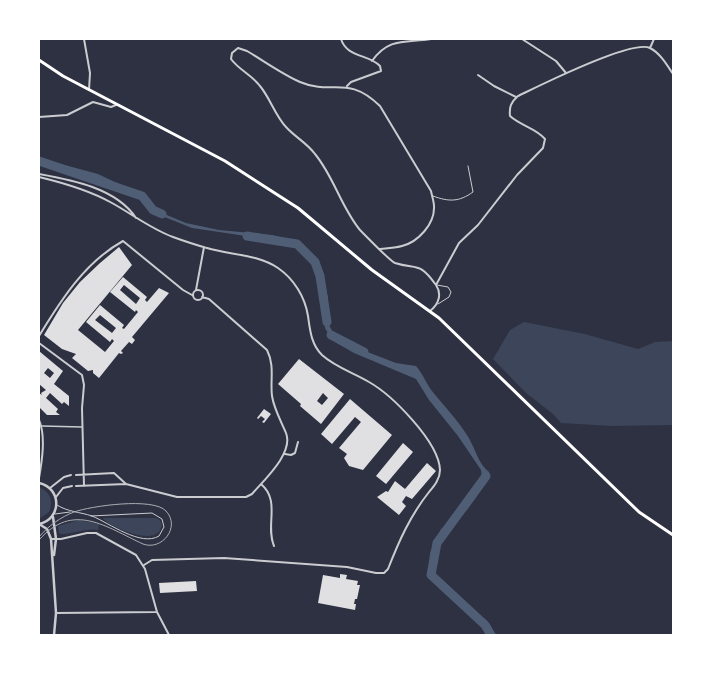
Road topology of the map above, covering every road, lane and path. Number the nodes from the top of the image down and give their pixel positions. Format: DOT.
graph roads {
  1 [pos="84,39"];
  2 [pos="341,39"];
  3 [pos="431,39"];
  4 [pos="522,39"];
  5 [pos="654,39"];
  6 [pos="650,48"];
  7 [pos="39,60"];
  8 [pos="372,61"];
  9 [pos="567,73"];
  10 [pos="673,74"];
  11 [pos="478,75"];
  12 [pos="346,86"];
  13 [pos="89,90"];
  14 [pos="516,97"];
  15 [pos="116,105"];
  16 [pos="39,117"];
  17 [pos="468,166"];
  18 [pos="39,176"];
  19 [pos="432,196"];
  20 [pos="137,219"];
  21 [pos="204,247"];
  22 [pos="380,249"];
  23 [pos="436,285"];
  24 [pos="196,290"];
  25 [pos="192,295"];
  26 [pos="202,297"];
  27 [pos="438,304"];
  28 [pos="430,310"];
  29 [pos="39,336"];
  30 [pos="39,343"];
  31 [pos="39,421"];
  32 [pos="42,426"];
  33 [pos="82,427"];
  34 [pos="298,442"];
  35 [pos="285,454"];
  36 [pos="83,474"];
  37 [pos="71,475"];
  38 [pos="76,475"];
  39 [pos="39,478"];
  40 [pos="39,483"];
  41 [pos="126,484"];
  42 [pos="261,484"];
  43 [pos="72,486"];
  44 [pos="76,486"];
  45 [pos="84,486"];
  46 [pos="50,488"];
  47 [pos="56,497"];
  48 [pos="57,505"];
  49 [pos="70,512"];
  50 [pos="53,515"];
  51 [pos="91,516"];
  52 [pos="39,524"];
  53 [pos="673,535"];
  54 [pos="51,539"];
  55 [pos="56,539"];
  56 [pos="274,546"];
  57 [pos="54,560"];
  58 [pos="144,565"];
  59 [pos="157,612"];
  60 [pos="56,613"];
  61 [pos="54,635"];
  62 [pos="169,635"];
  63 [pos="224,635"];
  64 [pos="230,635"];
  1 -- 13 [label="street"];
  2 -- 8 [label="street"];
  3 -- 8 [label="street"];
  4 -- 9 [label="street"];
  5 -- 6 [label="street"];
  6 -- 9 [label="street"];
  6 -- 10 [label="street"];
  7 -- 13 [label="main road"];
  8 -- 12 [label="street"];
  9 -- 14 [label="street"];
  11 -- 14 [label="street"];
  12 -- 19 [label="street"];
  12 -- 22 [label="street"];
  13 -- 15 [label="main road"];
  14 -- 23 [label="street"];
  15 -- 16 [label="street"];
  15 -- 28 [label="main road"];
  17 -- 19 [label="lane"];
  18 -- 20 [label="street"];
  18 -- 20 [label="street"];
  19 -- 22 [label="street"];
  20 -- 21 [label="street"];
  21 -- 24 [label="street"];
  21 -- 58 [label="street"];
  22 -- 23 [label="street"];
  23 -- 27 [label="street"];
  23 -- 27 [label="lane"];
  24 -- 25 [label="street"];
  24 -- 26 [label="street"];
  25 -- 26 [label="street"];
  25 -- 29 [label="street"];
  26 -- 35 [label="street"];
  27 -- 28 [label="street"];
  28 -- 53 [label="main road"];
  30 -- 33 [label="street"];
  31 -- 32 [label="street"];
  32 -- 33 [label="street"];
  32 -- 39 [label="street"];
  33 -- 36 [label="street"];
  34 -- 35 [label="street"];
  35 -- 42 [label="street"];
  36 -- 38 [label="street"];
  36 -- 41 [label="street"];
  36 -- 45 [label="street"];
  37 -- 46 [label="street"];
  40 -- 46 [label="street"];
  41 -- 42 [label="street"];
  41 -- 45 [label="street"];
  42 -- 56 [label="street"];
  43 -- 47 [label="street"];
  44 -- 45 [label="street"];
  46 -- 47 [label="street"];
  47 -- 48 [label="street"];
  48 -- 49 [label="lane"];
  48 -- 50 [label="street"];
  49 -- 50 [label="lane"];
  49 -- 51 [label="lane"];
  50 -- 52 [label="street"];
  50 -- 55 [label="street"];
  51 -- 51 [label="lane"];
  52 -- 54 [label="street"];
  54 -- 55 [label="street"];
  54 -- 57 [label="street"];
  55 -- 57 [label="street"];
  55 -- 58 [label="street"];
  57 -- 60 [label="street"];
  58 -- 59 [label="street"];
  59 -- 60 [label="street"];
  59 -- 62 [label="street"];
  60 -- 61 [label="street"];
  63 -- 64 [label="street"];
}
